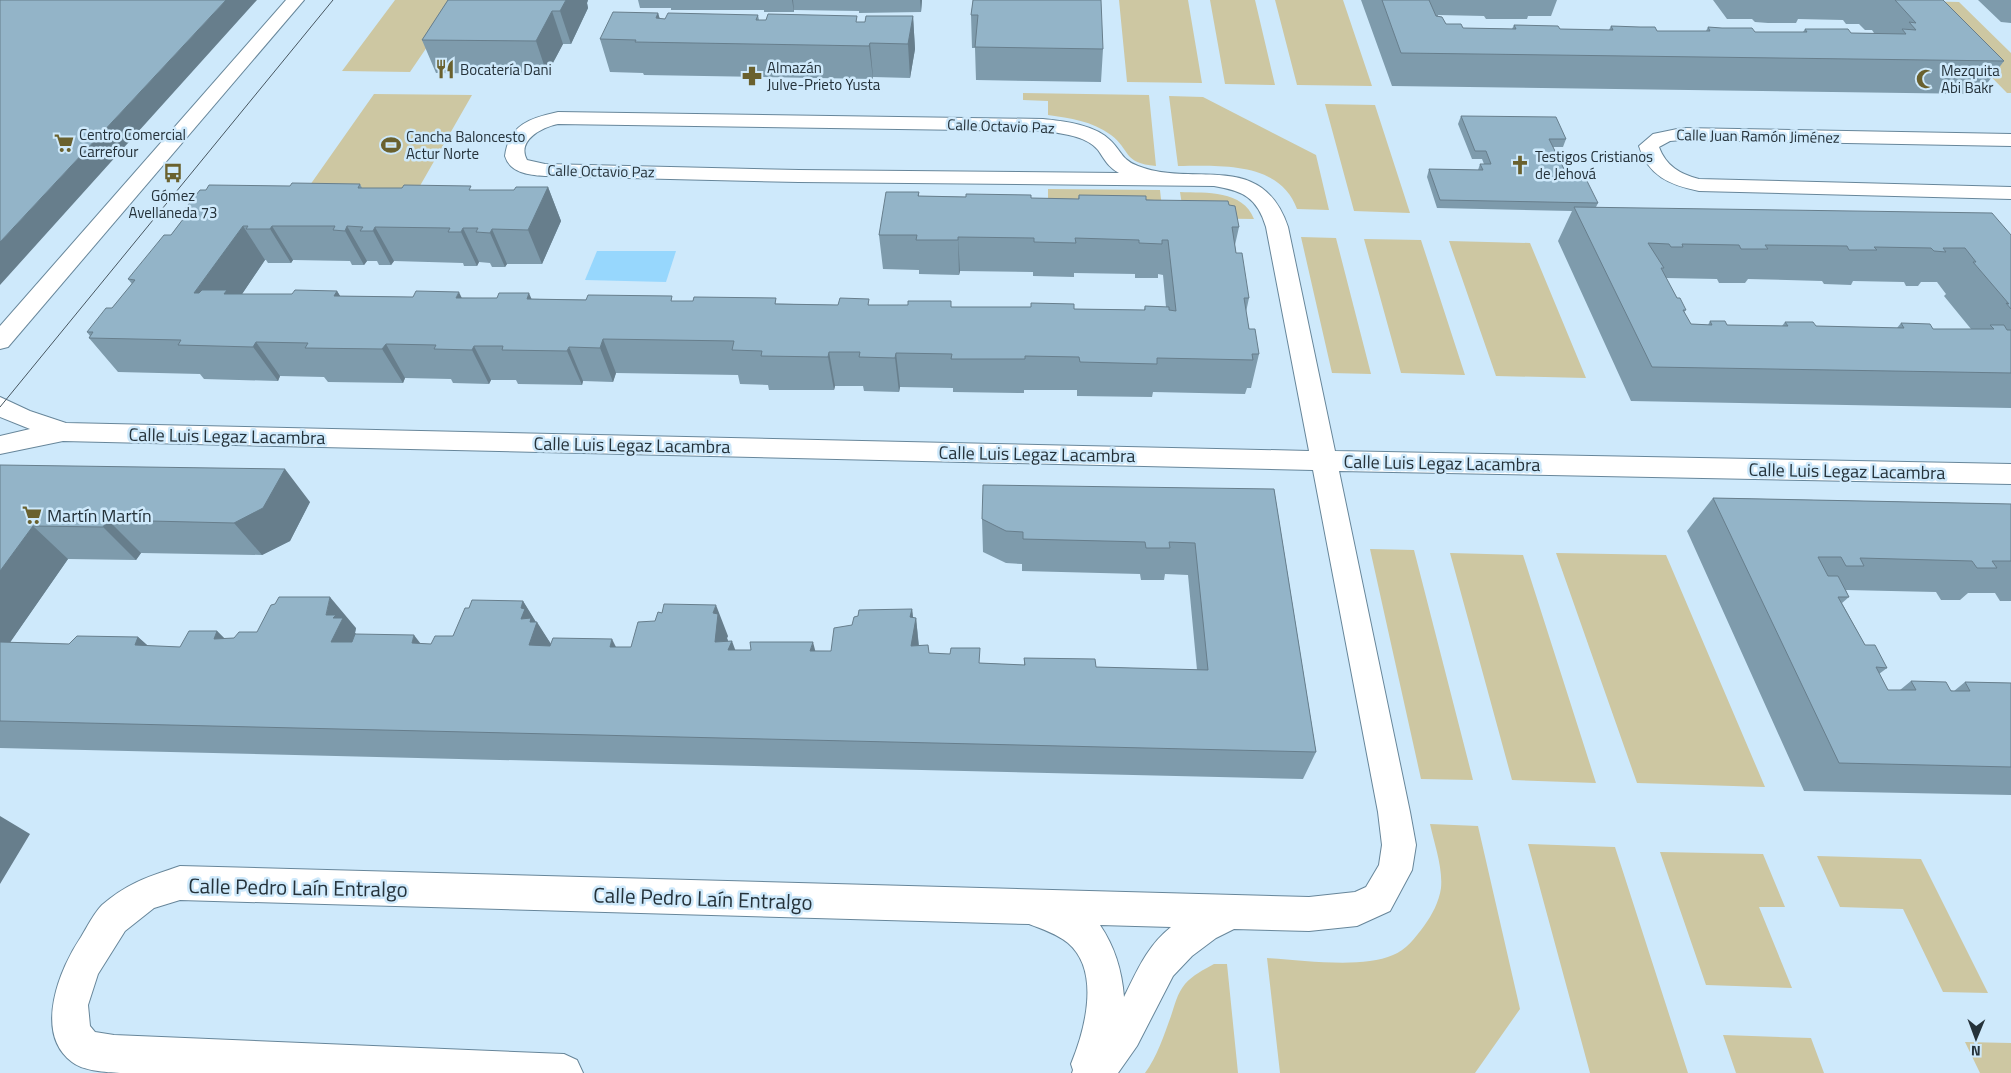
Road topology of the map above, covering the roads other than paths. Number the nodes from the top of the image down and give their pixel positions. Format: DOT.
graph roads {
  1 [pos="295,0"];
  2 [pos="1066,129"];
  3 [pos="2011,140"];
  4 [pos="1155,178"];
  5 [pos="1056,179"];
  6 [pos="2011,193"];
  7 [pos="0,341"];
  8 [pos="0,406"];
  9 [pos="63,432"];
  10 [pos="0,444"];
  11 [pos="1324,461"];
  12 [pos="2011,474"];
  13 [pos="1028,906"];
  14 [pos="1232,912"];
  15 [pos="564,1073"];
  16 [pos="1083,1073"];
  17 [pos="1091,1073"];
  1 -- 7 [label="street"];
  2 -- 4 [label="street, Calle Octavio Paz"];
  2 -- 5 [label="street, Calle Octavio Paz"];
  2 -- 5 [label="street, Calle Octavio Paz"];
  3 -- 6 [label="street, Calle Juan Ramón Jiménez"];
  4 -- 5 [label="street, Calle Octavio Paz"];
  4 -- 11 [label="street"];
  8 -- 9 [label="street, Calle Luis Legaz Lacambra"];
  9 -- 10 [label="street, Calle Luis Legaz Lacambra"];
  9 -- 11 [label="street, Calle Luis Legaz Lacambra"];
  11 -- 12 [label="street, Calle Luis Legaz Lacambra"];
  11 -- 14 [label="street, Calle Pedro Laín Entralgo"];
  13 -- 14 [label="street, Calle Pedro Laín Entralgo"];
  13 -- 15 [label="street, Calle Pedro Laín Entralgo"];
  13 -- 16 [label="street, Calle Pedro Laín Entralgo"];
  14 -- 17 [label="street, Calle Pedro Laín Entralgo"];
}
